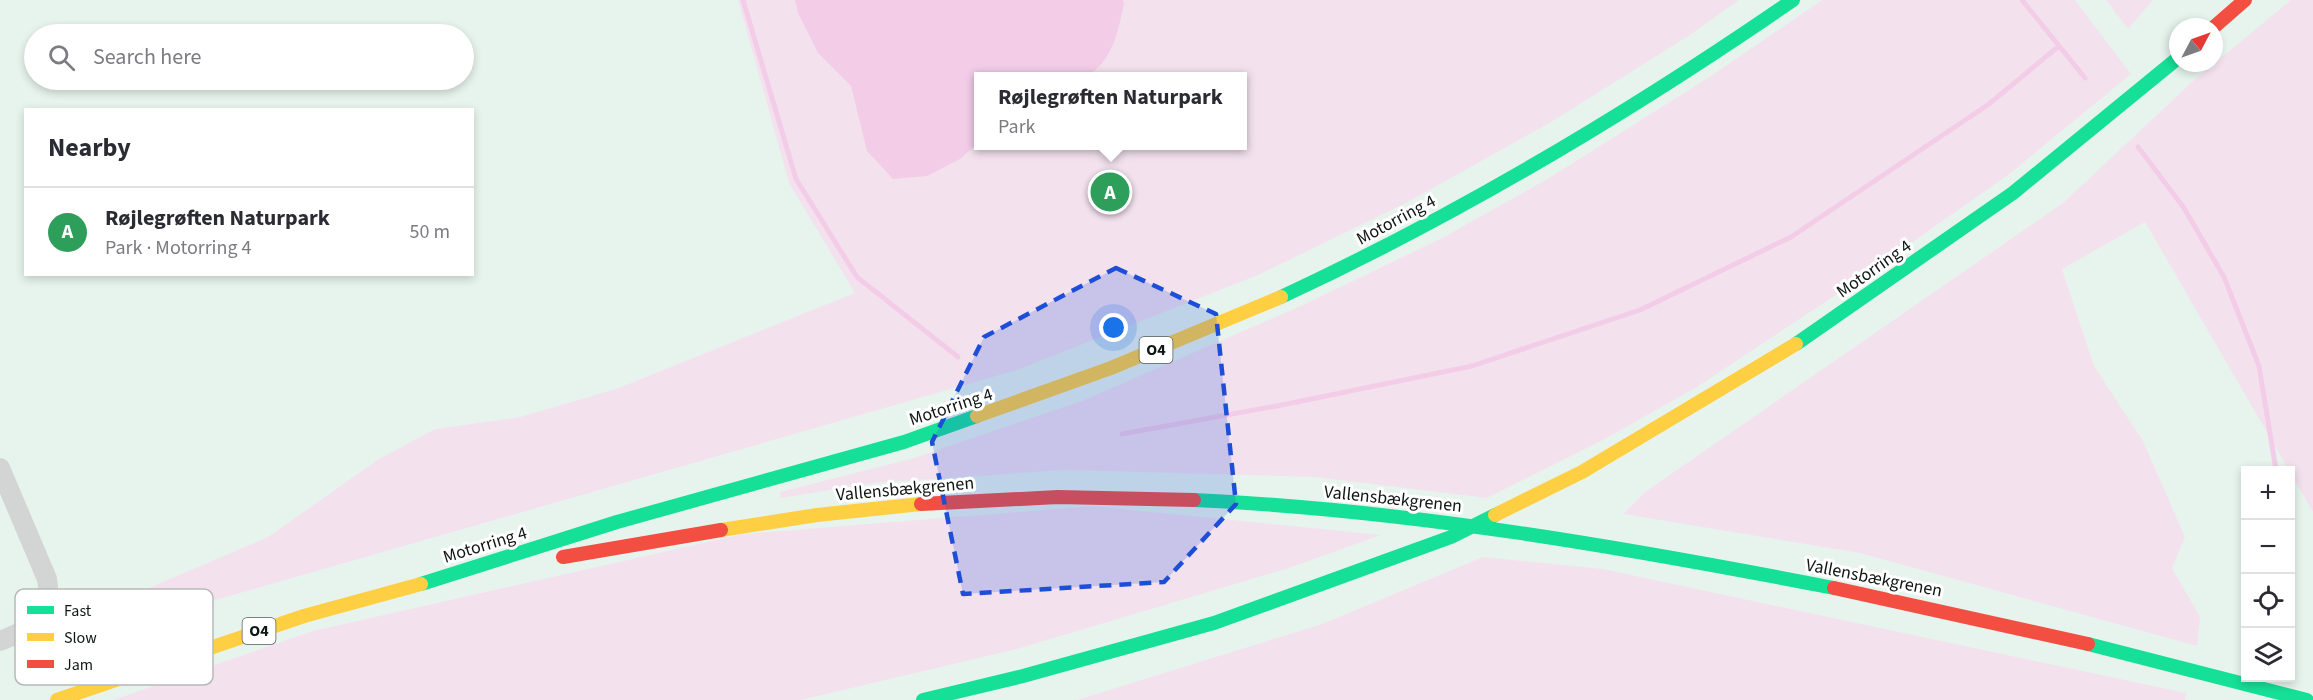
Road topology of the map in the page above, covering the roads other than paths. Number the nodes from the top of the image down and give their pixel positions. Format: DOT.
graph roads {
  1 [pos="1793,0"];
  2 [pos="2245,0"];
  3 [pos="2223,19"];
  4 [pos="2169,65"];
  5 [pos="0,468"];
  6 [pos="464,572"];
  7 [pos="49,589"];
  8 [pos="15,635"];
  9 [pos="0,641"];
  10 [pos="213,646"];
  11 [pos="101,685"];
  12 [pos="57,700"];
  13 [pos="923,700"];
  14 [pos="2307,700"];
  1 -- 6 [label="highway, Motorring 4 / O4"];
  2 -- 3 [label="highway"];
  4 -- 13 [label="highway, Motorring 4"];
  5 -- 7 [label="street"];
  6 -- 10 [label="highway, Motorring 4 / O4"];
  6 -- 14 [label="highway, Vallensbækgrenen"];
  8 -- 9 [label="street"];
  11 -- 12 [label="highway, Motorring 4 / O4"];
}
